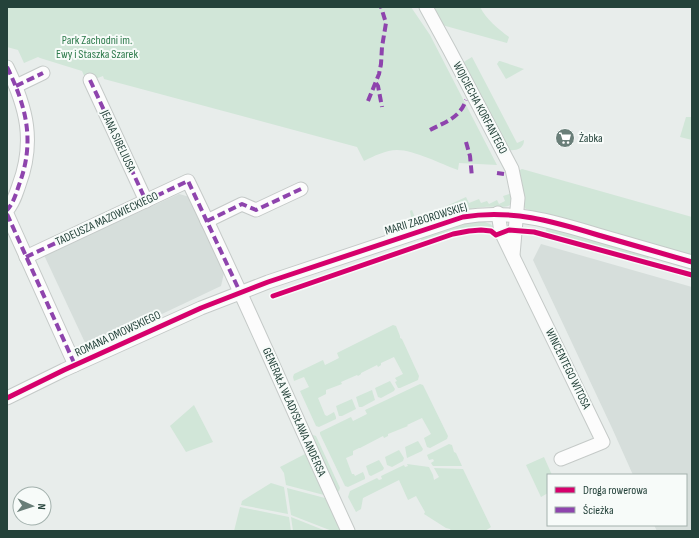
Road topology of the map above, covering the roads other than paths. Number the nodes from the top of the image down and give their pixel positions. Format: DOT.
graph roads {
  1 [pos="426,7"];
  2 [pos="7,68"];
  3 [pos="42,73"];
  4 [pos="90,80"];
  5 [pos="16,86"];
  6 [pos="188,181"];
  7 [pos="301,189"];
  8 [pos="146,201"];
  9 [pos="7,210"];
  10 [pos="498,213"];
  11 [pos="7,214"];
  12 [pos="516,215"];
  13 [pos="207,221"];
  14 [pos="513,256"];
  15 [pos="26,257"];
  16 [pos="692,262"];
  17 [pos="240,292"];
  18 [pos="75,365"];
  19 [pos="7,398"];
  20 [pos="561,459"];
  21 [pos="348,531"];
  1 -- 12 [label="street, WOJCIECHA KORFANTEGO"];
  2 -- 5 [label="street"];
  3 -- 5 [label="street"];
  4 -- 8 [label="street, JEANA SIBELIUSA"];
  5 -- 9 [label="street"];
  6 -- 8 [label="street, TADEUSZA MAZOWIECKIEGO"];
  6 -- 13 [label="street, GENERAŁA WŁADYSŁAWA ANDERSA"];
  7 -- 13 [label="street"];
  8 -- 15 [label="street, TADEUSZA MAZOWIECKIEGO"];
  10 -- 12 [label="street, MARII ZABOROWSKIEJ"];
  10 -- 14 [label="street, WINCENTEGO WITOSA"];
  10 -- 17 [label="street, MARII ZABOROWSKIEJ"];
  11 -- 15 [label="street"];
  12 -- 14 [label="street"];
  12 -- 16 [label="street, MARII ZABOROWSKIEJ"];
  13 -- 17 [label="street, GENERAŁA WŁADYSŁAWA ANDERSA"];
  14 -- 20 [label="street, WINCENTEGO WITOSA"];
  15 -- 18 [label="street"];
  17 -- 18 [label="street, ROMANA DMOWSKIEGO"];
  17 -- 21 [label="street, GENERAŁA WŁADYSŁAWA ANDERSA"];
  18 -- 19 [label="street, ROMANA DMOWSKIEGO"];
}
